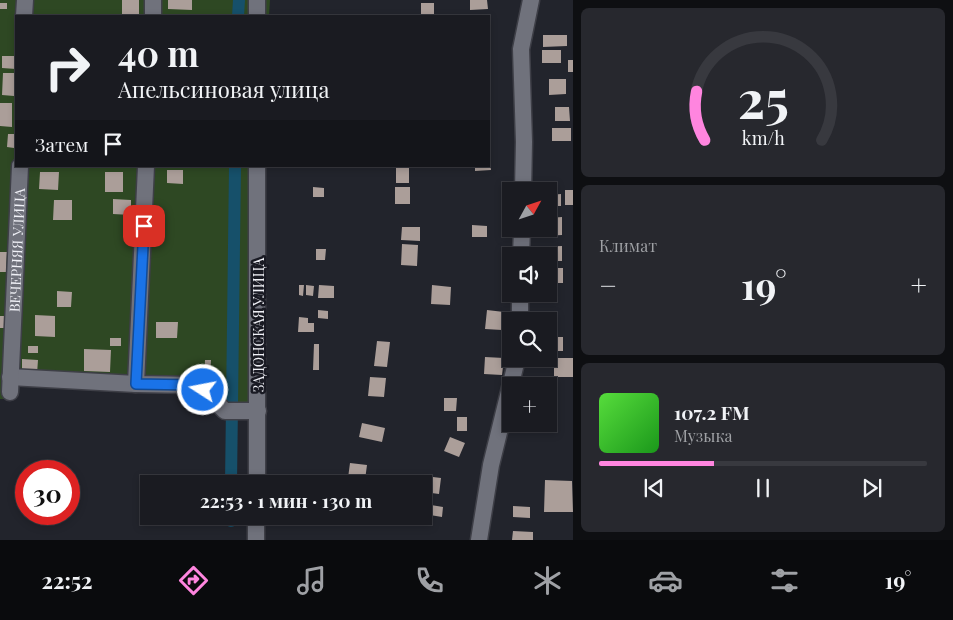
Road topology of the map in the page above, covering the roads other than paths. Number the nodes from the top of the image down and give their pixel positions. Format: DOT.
graph roads {
  1 [pos="25,0"];
  2 [pos="153,0"];
  3 [pos="257,0"];
  4 [pos="530,0"];
  5 [pos="24,15"];
  6 [pos="153,15"];
  7 [pos="257,15"];
  8 [pos="20,167"];
  9 [pos="146,167"];
  10 [pos="257,167"];
  11 [pos="523,182"];
  12 [pos="514,367"];
  13 [pos="136,384"];
  14 [pos="258,411"];
  15 [pos="257,475"];
  16 [pos="256,525"];
  17 [pos="256,540"];
  18 [pos="479,540"];
  1 -- 5 [label="street"];
  2 -- 6 [label="street"];
  3 -- 7 [label="street"];
  4 -- 11 [label="street"];
  8 -- 13 [label="street, ВЕЧЕРНЯЯ УЛИЦА"];
  9 -- 13 [label="street"];
  10 -- 14 [label="street, ЗАДОНСКАЯ УЛИЦА"];
  12 -- 18 [label="street"];
  13 -- 14 [label="street"];
  14 -- 15 [label="street, ЗАДОНСКАЯ УЛИЦА"];
  16 -- 17 [label="street"];
}
